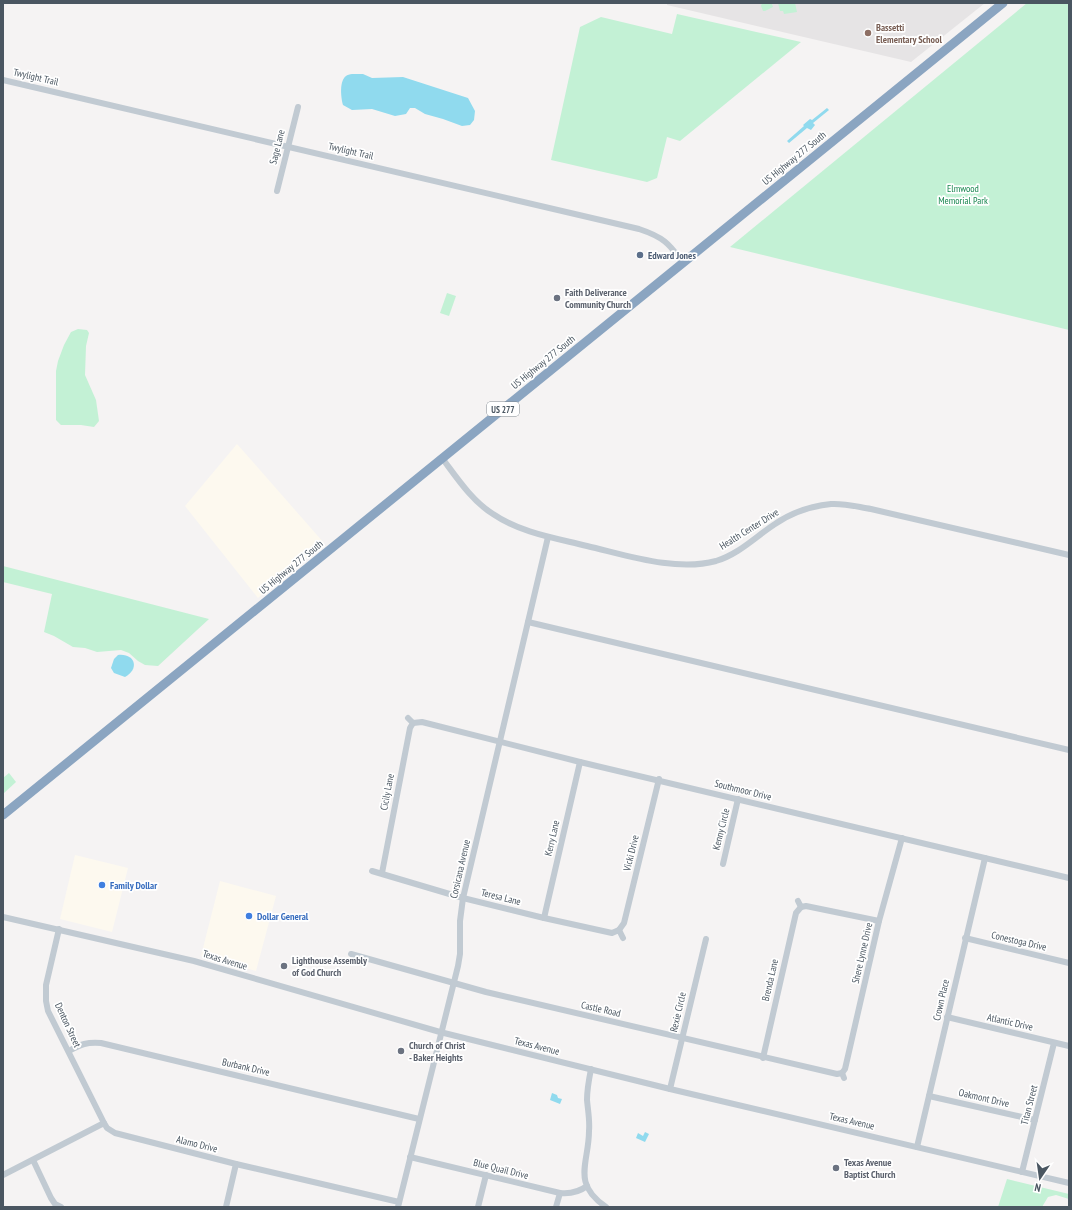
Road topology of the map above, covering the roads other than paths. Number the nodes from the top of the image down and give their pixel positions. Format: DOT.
graph roads {
  1 [pos="1003,3"];
  2 [pos="3,80"];
  3 [pos="298,107"];
  4 [pos="287,146"];
  5 [pos="277,192"];
  6 [pos="683,263"];
  7 [pos="442,458"];
  8 [pos="548,536"];
  9 [pos="1069,555"];
  10 [pos="528,622"];
  11 [pos="408,718"];
  12 [pos="413,723"];
  13 [pos="500,742"];
  14 [pos="1069,750"];
  15 [pos="580,762"];
  16 [pos="659,779"];
  17 [pos="738,799"];
  18 [pos="3,814"];
  19 [pos="902,838"];
  20 [pos="985,858"];
  21 [pos="723,864"];
  22 [pos="372,871"];
  23 [pos="382,873"];
  24 [pos="1069,878"];
  25 [pos="463,898"];
  26 [pos="3,916"];
  27 [pos="544,918"];
  28 [pos="879,921"];
  29 [pos="59,929"];
  30 [pos="619,930"];
  31 [pos="623,938"];
  32 [pos="965,938"];
  33 [pos="706,939"];
  34 [pos="351,954"];
  35 [pos="1069,963"];
  36 [pos="454,983"];
  37 [pos="947,1017"];
  38 [pos="440,1032"];
  39 [pos="682,1038"];
  40 [pos="1054,1043"];
  41 [pos="1069,1046"];
  42 [pos="69,1051"];
  43 [pos="763,1058"];
  44 [pos="591,1069"];
  45 [pos="843,1075"];
  46 [pos="670,1089"];
  47 [pos="929,1096"];
  48 [pos="419,1119"];
  49 [pos="1035,1120"];
  50 [pos="104,1124"];
  51 [pos="917,1147"];
  52 [pos="410,1157"];
  53 [pos="33,1160"];
  54 [pos="236,1164"];
  55 [pos="1022,1172"];
  56 [pos="3,1175"];
  57 [pos="486,1175"];
  58 [pos="1069,1183"];
  59 [pos="587,1186"];
  60 [pos="560,1193"];
  61 [pos="399,1204"];
  62 [pos="61,1207"];
  63 [pos="226,1207"];
  64 [pos="478,1207"];
  65 [pos="556,1207"];
  66 [pos="606,1207"];
  1 -- 6 [label="highway, US Highway 277 South / US 277"];
  2 -- 4 [label="street, Twylight Trail"];
  3 -- 4 [label="street, Sage Lane"];
  4 -- 5 [label="street, Sage Lane"];
  4 -- 6 [label="street, Twylight Trail"];
  6 -- 7 [label="highway, US Highway 277 South / US 277"];
  7 -- 8 [label="street, Health Center Drive"];
  7 -- 18 [label="highway, US Highway 277 South / US 277"];
  8 -- 9 [label="street, Health Center Drive"];
  8 -- 10 [label="street, Corsicana Avenue"];
  10 -- 13 [label="street, Corsicana Avenue"];
  10 -- 14 [label="street"];
  11 -- 12 [label="street"];
  12 -- 13 [label="street, Southmoor Drive"];
  12 -- 23 [label="street, Cicily Lane"];
  13 -- 15 [label="street, Southmoor Drive"];
  13 -- 25 [label="street, Corsicana Avenue"];
  15 -- 16 [label="street, Southmoor Drive"];
  15 -- 27 [label="street, Kerry Lane"];
  16 -- 17 [label="street, Southmoor Drive"];
  16 -- 30 [label="street, Vicki Drive"];
  17 -- 19 [label="street, Southmoor Drive"];
  17 -- 21 [label="street, Kenny Circle"];
  19 -- 20 [label="street, Southmoor Drive"];
  19 -- 28 [label="street, Shere Lynne Drive"];
  20 -- 24 [label="street, Southmoor Drive"];
  20 -- 32 [label="street, Crown Place"];
  22 -- 23 [label="street, Teresa Lane"];
  23 -- 25 [label="street, Teresa Lane"];
  25 -- 27 [label="street, Teresa Lane"];
  25 -- 36 [label="street, Corsicana Avenue"];
  26 -- 29 [label="street, Texas Avenue"];
  27 -- 30 [label="street, Teresa Lane"];
  28 -- 43 [label="street, Brenda Lane"];
  28 -- 45 [label="street, Shere Lynne Drive"];
  29 -- 38 [label="street, Texas Avenue"];
  29 -- 42 [label="street, Denton Street"];
  30 -- 31 [label="street"];
  32 -- 35 [label="street, Conestoga Drive"];
  32 -- 37 [label="street, Crown Place"];
  33 -- 39 [label="street, Rexie Circle"];
  34 -- 36 [label="street, Castle Road"];
  36 -- 38 [label="street, Corsicana Avenue"];
  36 -- 39 [label="street, Castle Road"];
  37 -- 40 [label="street, Atlantic Drive"];
  37 -- 47 [label="street, Crown Place"];
  38 -- 44 [label="street, Texas Avenue"];
  38 -- 48 [label="street, Corsicana Avenue"];
  39 -- 43 [label="street, Castle Road"];
  39 -- 46 [label="street, Rexie Circle"];
  40 -- 41 [label="street, Atlantic Drive"];
  40 -- 49 [label="street, Titan Street"];
  42 -- 48 [label="street, Burbank Drive"];
  42 -- 50 [label="street, Denton Street"];
  43 -- 45 [label="street, Castle Road"];
  44 -- 46 [label="street, Texas Avenue"];
  44 -- 59 [label="street"];
  46 -- 51 [label="street, Texas Avenue"];
  47 -- 49 [label="street, Oakmont Drive"];
  47 -- 51 [label="street, Crown Place"];
  48 -- 52 [label="street, Corsicana Avenue"];
  49 -- 55 [label="street, Titan Street"];
  50 -- 53 [label="street"];
  50 -- 54 [label="street, Alamo Drive"];
  51 -- 55 [label="street, Texas Avenue"];
  52 -- 57 [label="street, Blue Quail Drive"];
  52 -- 61 [label="street, Corsicana Avenue"];
  53 -- 56 [label="street"];
  53 -- 62 [label="street"];
  54 -- 61 [label="street, Alamo Drive"];
  54 -- 63 [label="street"];
  55 -- 58 [label="street, Texas Avenue"];
  57 -- 60 [label="street, Blue Quail Drive"];
  57 -- 64 [label="street"];
  59 -- 60 [label="street, Blue Quail Drive"];
  59 -- 66 [label="street"];
  60 -- 65 [label="street"];
}
